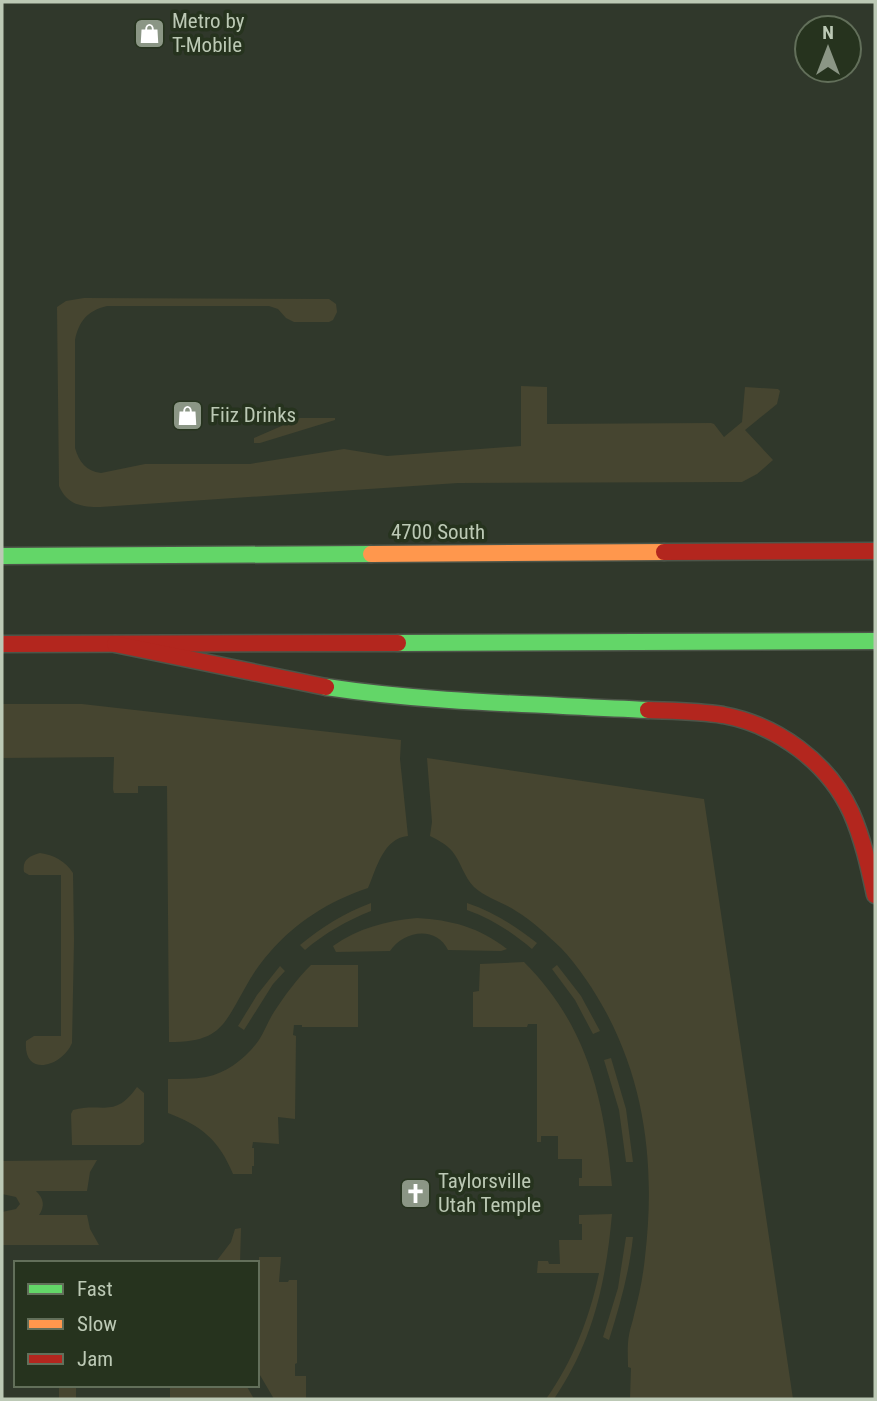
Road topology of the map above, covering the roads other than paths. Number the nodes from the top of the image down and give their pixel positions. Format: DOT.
graph roads {
  1 [pos="875,551"];
  2 [pos="2,556"];
  3 [pos="875,641"];
  4 [pos="2,644"];
  5 [pos="115,644"];
  6 [pos="875,895"];
  1 -- 2 [label="main road, 4700 South"];
  3 -- 5 [label="main road"];
  4 -- 5 [label="main road"];
  5 -- 6 [label="main road"];
}
